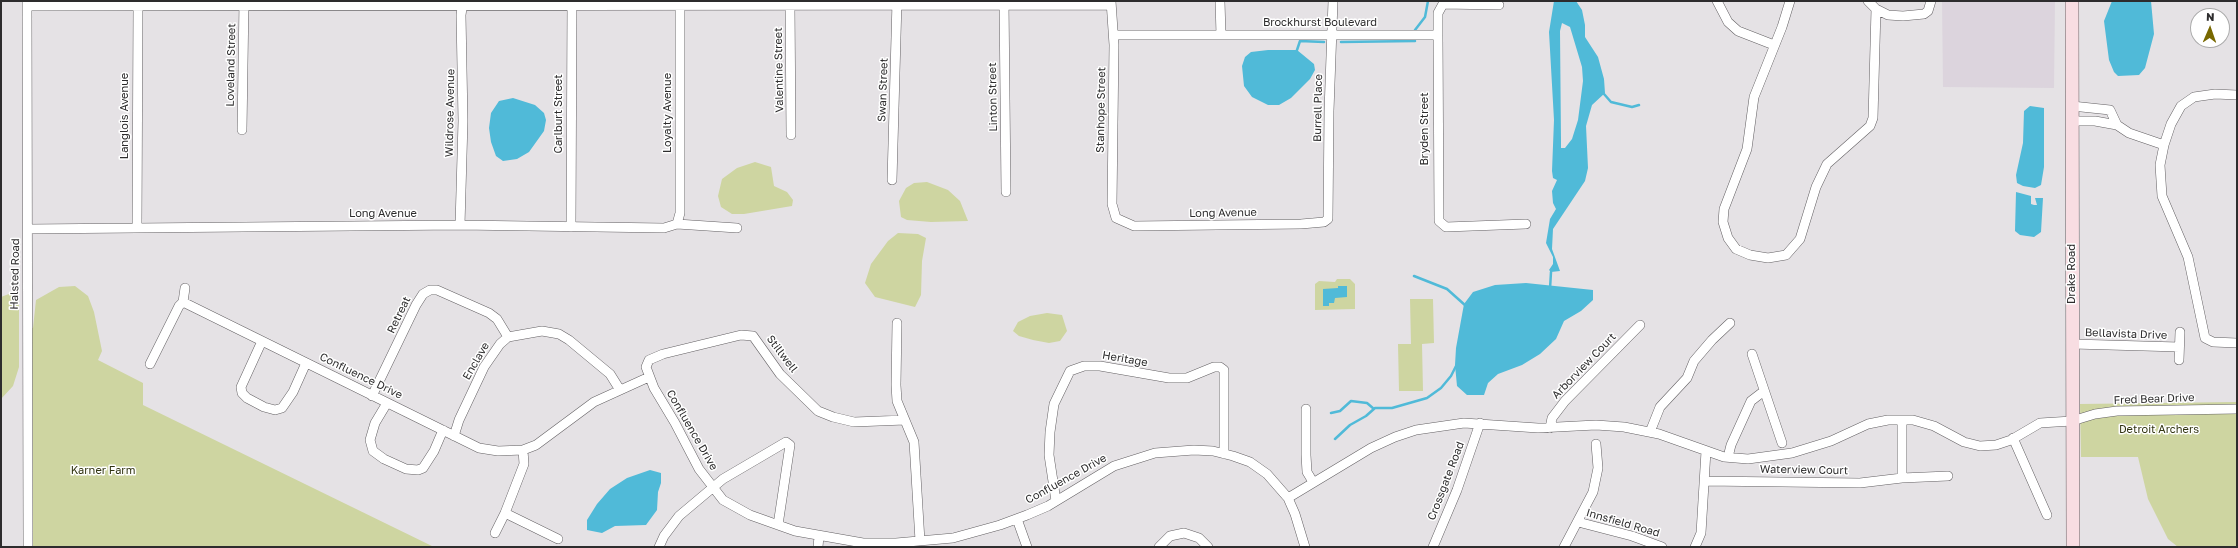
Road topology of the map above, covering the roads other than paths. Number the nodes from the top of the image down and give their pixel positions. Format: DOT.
graph roads {
  1 [pos="1220,1"];
  2 [pos="1333,1"];
  3 [pos="1717,1"];
  4 [pos="1790,1"];
  5 [pos="1868,1"];
  6 [pos="1932,1"];
  7 [pos="2072,1"];
  8 [pos="244,3"];
  9 [pos="354,3"];
  10 [pos="572,3"];
  11 [pos="680,3"];
  12 [pos="897,3"];
  13 [pos="1004,3"];
  14 [pos="1111,3"];
  15 [pos="27,4"];
  16 [pos="463,4"];
  17 [pos="790,5"];
  18 [pos="138,6"];
  19 [pos="1499,6"];
  20 [pos="1876,9"];
  21 [pos="1332,34"];
  22 [pos="1114,35"];
  23 [pos="1221,35"];
  24 [pos="1438,35"];
  25 [pos="1774,45"];
  26 [pos="2235,94"];
  27 [pos="2072,106"];
  28 [pos="2072,121"];
  29 [pos="2117,125"];
  30 [pos="242,130"];
  31 [pos="791,135"];
  32 [pos="2164,145"];
  33 [pos="892,180"];
  34 [pos="1006,192"];
  35 [pos="1329,216"];
  36 [pos="1116,218"];
  37 [pos="677,224"];
  38 [pos="1526,224"];
  39 [pos="460,225"];
  40 [pos="137,227"];
  41 [pos="571,227"];
  42 [pos="28,228"];
  43 [pos="737,228"];
  44 [pos="185,288"];
  45 [pos="183,302"];
  46 [pos="897,323"];
  47 [pos="1730,323"];
  48 [pos="1640,325"];
  49 [pos="2180,332"];
  50 [pos="508,337"];
  51 [pos="262,341"];
  52 [pos="2237,343"];
  53 [pos="2072,344"];
  54 [pos="2179,347"];
  55 [pos="1752,354"];
  56 [pos="2179,360"];
  57 [pos="306,363"];
  58 [pos="150,364"];
  59 [pos="649,377"];
  60 [pos="620,390"];
  61 [pos="1764,391"];
  62 [pos="372,396"];
  63 [pos="387,403"];
  64 [pos="1306,409"];
  65 [pos="2237,409"];
  66 [pos="905,420"];
  67 [pos="1902,420"];
  68 [pos="2072,421"];
  69 [pos="1480,423"];
  70 [pos="1550,428"];
  71 [pos="443,430"];
  72 [pos="1650,432"];
  73 [pos="454,436"];
  74 [pos="2013,438"];
  75 [pos="1782,443"];
  76 [pos="1596,444"];
  77 [pos="523,450"];
  78 [pos="1706,451"];
  79 [pos="1224,454"];
  80 [pos="1728,457"];
  81 [pos="1948,476"];
  82 [pos="1902,478"];
  83 [pos="1705,480"];
  84 [pos="1313,482"];
  85 [pos="713,488"];
  86 [pos="1288,498"];
  87 [pos="1056,501"];
  88 [pos="505,513"];
  89 [pos="2047,515"];
  90 [pos="1017,519"];
  91 [pos="1578,522"];
  92 [pos="778,525"];
  93 [pos="495,533"];
  94 [pos="820,536"];
  95 [pos="558,539"];
  96 [pos="920,541"];
  97 [pos="939,543"];
  98 [pos="28,547"];
  99 [pos="659,547"];
  100 [pos="818,547"];
  101 [pos="1027,547"];
  102 [pos="1159,547"];
  103 [pos="1208,547"];
  104 [pos="1305,547"];
  105 [pos="1433,547"];
  106 [pos="1564,547"];
  107 [pos="1662,547"];
  108 [pos="1695,547"];
  109 [pos="2074,547"];
  1 -- 23 [label="street"];
  2 -- 21 [label="street, Burrell Place"];
  3 -- 25 [label="street"];
  4 -- 25 [label="street"];
  5 -- 20 [label="street"];
  6 -- 20 [label="street"];
  7 -- 27 [label="street, Drake Road"];
  8 -- 9 [label="street"];
  8 -- 18 [label="street"];
  8 -- 30 [label="street, Loveland Street"];
  9 -- 16 [label="street"];
  10 -- 11 [label="street"];
  10 -- 16 [label="street"];
  10 -- 41 [label="street, Carlburt Street"];
  11 -- 17 [label="street"];
  11 -- 37 [label="street, Loyalty Avenue"];
  12 -- 13 [label="street"];
  12 -- 17 [label="street"];
  12 -- 33 [label="street, Swan Street"];
  13 -- 14 [label="street"];
  13 -- 34 [label="street, Linton Street"];
  14 -- 22 [label="street, Stanhope Street"];
  15 -- 18 [label="street"];
  15 -- 42 [label="street, Halsted Road"];
  16 -- 39 [label="street, Wildrose Avenue"];
  17 -- 31 [label="street, Valentine Street"];
  18 -- 40 [label="street, Langlois Avenue"];
  19 -- 24 [label="street"];
  20 -- 25 [label="street"];
  21 -- 23 [label="street, Brockhurst Boulevard"];
  21 -- 24 [label="street, Brockhurst Boulevard"];
  21 -- 35 [label="street, Burrell Place"];
  22 -- 23 [label="street, Brockhurst Boulevard"];
  22 -- 36 [label="street, Stanhope Street"];
  24 -- 38 [label="street, Bryden Street"];
  26 -- 32 [label="street"];
  27 -- 28 [label="street, Drake Road"];
  27 -- 29 [label="street"];
  28 -- 29 [label="street"];
  28 -- 53 [label="street, Drake Road"];
  29 -- 32 [label="street"];
  32 -- 52 [label="street"];
  35 -- 36 [label="street, Long Avenue"];
  37 -- 41 [label="street, Long Avenue"];
  37 -- 43 [label="street, Long Avenue"];
  39 -- 40 [label="street, Long Avenue"];
  39 -- 41 [label="street, Long Avenue"];
  40 -- 42 [label="street, Long Avenue"];
  42 -- 98 [label="street, Halsted Road"];
  44 -- 45 [label="street"];
  45 -- 51 [label="street, Confluence Drive"];
  45 -- 58 [label="street"];
  46 -- 66 [label="street"];
  47 -- 72 [label="street"];
  48 -- 70 [label="street, Arborview Court"];
  49 -- 54 [label="street"];
  50 -- 60 [label="street"];
  50 -- 62 [label="street, Retreat"];
  50 -- 73 [label="street, Enclave"];
  51 -- 57 [label="street, Confluence Drive"];
  51 -- 57 [label="street"];
  53 -- 54 [label="street, Bellavista Drive"];
  53 -- 68 [label="street, Drake Road"];
  54 -- 56 [label="street"];
  55 -- 61 [label="street"];
  57 -- 62 [label="street, Confluence Drive"];
  59 -- 60 [label="street, Confluence Drive"];
  59 -- 66 [label="street, Stillwell"];
  59 -- 85 [label="street, Confluence Drive"];
  60 -- 77 [label="street, Confluence Drive"];
  61 -- 75 [label="street"];
  61 -- 80 [label="street"];
  62 -- 63 [label="street, Confluence Drive"];
  63 -- 71 [label="street, Confluence Drive"];
  63 -- 71 [label="street"];
  64 -- 84 [label="street"];
  65 -- 68 [label="street, Fred Bear Drive"];
  66 -- 96 [label="street"];
  67 -- 74 [label="street, Fred Bear Drive"];
  67 -- 80 [label="street, Fred Bear Drive"];
  67 -- 82 [label="street"];
  68 -- 74 [label="street, Fred Bear Drive"];
  68 -- 109 [label="street, Drake Road"];
  69 -- 70 [label="street, Fred Bear Drive"];
  69 -- 84 [label="street, Fred Bear Drive"];
  69 -- 105 [label="street, Crossgate Road"];
  70 -- 72 [label="street, Fred Bear Drive"];
  71 -- 73 [label="street, Confluence Drive"];
  72 -- 78 [label="street, Fred Bear Drive"];
  73 -- 77 [label="street, Confluence Drive"];
  74 -- 89 [label="street"];
  76 -- 91 [label="street"];
  77 -- 88 [label="street"];
  78 -- 80 [label="street, Fred Bear Drive"];
  78 -- 83 [label="street"];
  79 -- 86 [label="street, Confluence Drive"];
  79 -- 87 [label="street, Confluence Drive"];
  79 -- 87 [label="street, Heritage"];
  81 -- 82 [label="street, Waterview Court"];
  82 -- 83 [label="street, Waterview Court"];
  83 -- 108 [label="street"];
  84 -- 86 [label="street, Fred Bear Drive"];
  85 -- 92 [label="street, Confluence Drive"];
  85 -- 92 [label="street"];
  85 -- 99 [label="street"];
  86 -- 104 [label="street, Confluence Drive"];
  87 -- 90 [label="street, Confluence Drive"];
  88 -- 93 [label="street"];
  88 -- 95 [label="street"];
  90 -- 97 [label="street, Confluence Drive"];
  90 -- 101 [label="street"];
  91 -- 106 [label="street"];
  91 -- 107 [label="street, Innsfield Road"];
  92 -- 94 [label="street, Confluence Drive"];
  94 -- 96 [label="street, Confluence Drive"];
  94 -- 100 [label="street"];
  96 -- 97 [label="street, Confluence Drive"];
  102 -- 103 [label="street"];
}
